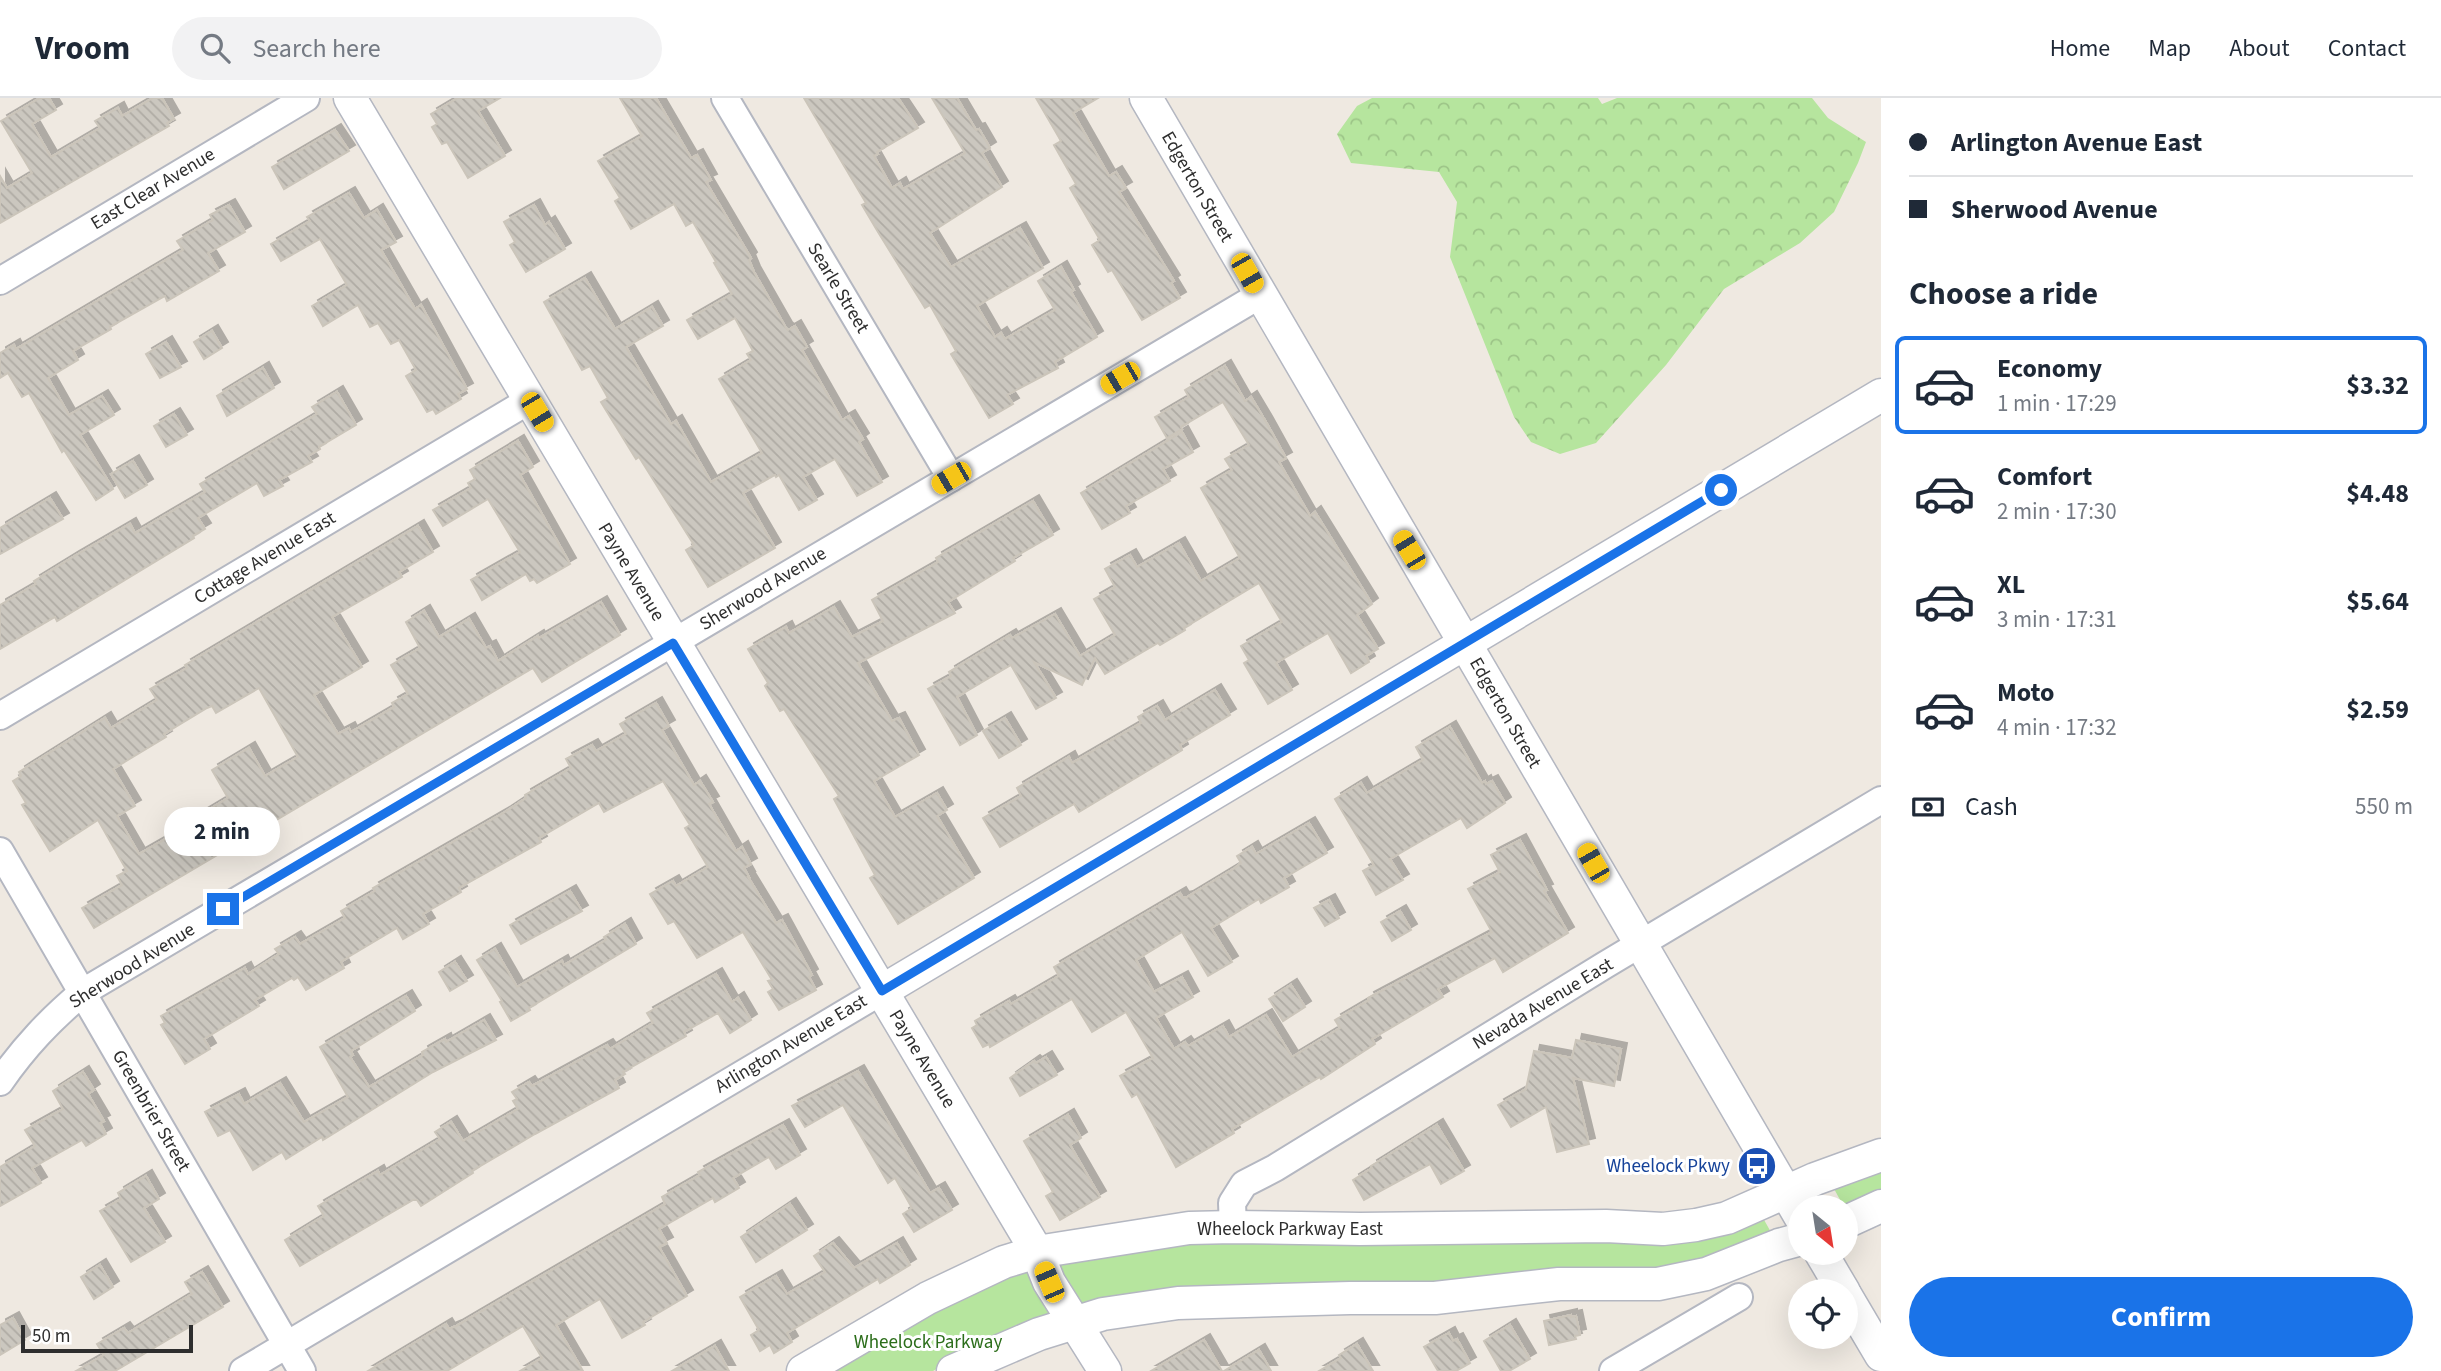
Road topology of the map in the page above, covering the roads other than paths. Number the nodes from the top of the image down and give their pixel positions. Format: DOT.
graph roads {
  1 [pos="306,98"];
  2 [pos="350,98"];
  3 [pos="725,98"];
  4 [pos="1146,98"];
  5 [pos="0,281"];
  6 [pos="1260,295"];
  7 [pos="1881,395"];
  8 [pos="530,400"];
  9 [pos="951,478"];
  10 [pos="673,643"];
  11 [pos="1464,644"];
  12 [pos="0,716"];
  13 [pos="1881,800"];
  14 [pos="0,851"];
  15 [pos="1641,944"];
  16 [pos="882,991"];
  17 [pos="83,992"];
  18 [pos="0,1082"];
  19 [pos="1881,1155"];
  20 [pos="1782,1205"];
  21 [pos="1881,1206"];
  22 [pos="1858,1217"];
  23 [pos="1233,1227"];
  24 [pos="1788,1243"];
  25 [pos="1037,1252"];
  26 [pos="1739,1297"];
  27 [pos="1858,1316"];
  28 [pos="1077,1323"];
  29 [pos="286,1345"];
  30 [pos="1881,1355"];
  31 [pos="243,1371"];
  32 [pos="302,1371"];
  33 [pos="803,1371"];
  34 [pos="953,1371"];
  35 [pos="1105,1371"];
  36 [pos="1613,1371"];
  1 -- 5 [label="street, East Clear Avenue"];
  2 -- 8 [label="street, Payne Avenue"];
  3 -- 9 [label="street, Searle Street"];
  4 -- 6 [label="street, Edgerton Street"];
  6 -- 9 [label="street, Sherwood Avenue"];
  6 -- 11 [label="street, Edgerton Street"];
  7 -- 11 [label="street, Arlington Avenue East"];
  8 -- 10 [label="street, Payne Avenue"];
  8 -- 12 [label="street, Cottage Avenue East"];
  9 -- 10 [label="street, Sherwood Avenue"];
  10 -- 16 [label="street, Payne Avenue"];
  10 -- 17 [label="street, Sherwood Avenue"];
  11 -- 15 [label="street, Edgerton Street"];
  11 -- 16 [label="street, Arlington Avenue East"];
  13 -- 15 [label="street, Nevada Avenue East"];
  14 -- 17 [label="street, Greenbrier Street"];
  15 -- 20 [label="street, Edgerton Street"];
  15 -- 23 [label="street, Nevada Avenue East"];
  16 -- 25 [label="street, Payne Avenue"];
  16 -- 29 [label="street, Arlington Avenue East"];
  17 -- 18 [label="street, Sherwood Avenue"];
  17 -- 29 [label="street, Greenbrier Street"];
  19 -- 20 [label="street, Wheelock Parkway East"];
  20 -- 23 [label="street, Wheelock Parkway East"];
  21 -- 22 [label="street"];
  23 -- 25 [label="street, Wheelock Parkway East"];
  24 -- 28 [label="street"];
  25 -- 28 [label="street, Payne Avenue"];
  25 -- 33 [label="street, Wheelock Parkway East"];
  26 -- 36 [label="street"];
  27 -- 30 [label="street"];
  28 -- 34 [label="street"];
  28 -- 35 [label="street, Payne Avenue"];
  29 -- 31 [label="street, Arlington Avenue East"];
  29 -- 32 [label="street, Greenbrier Street"];
}
